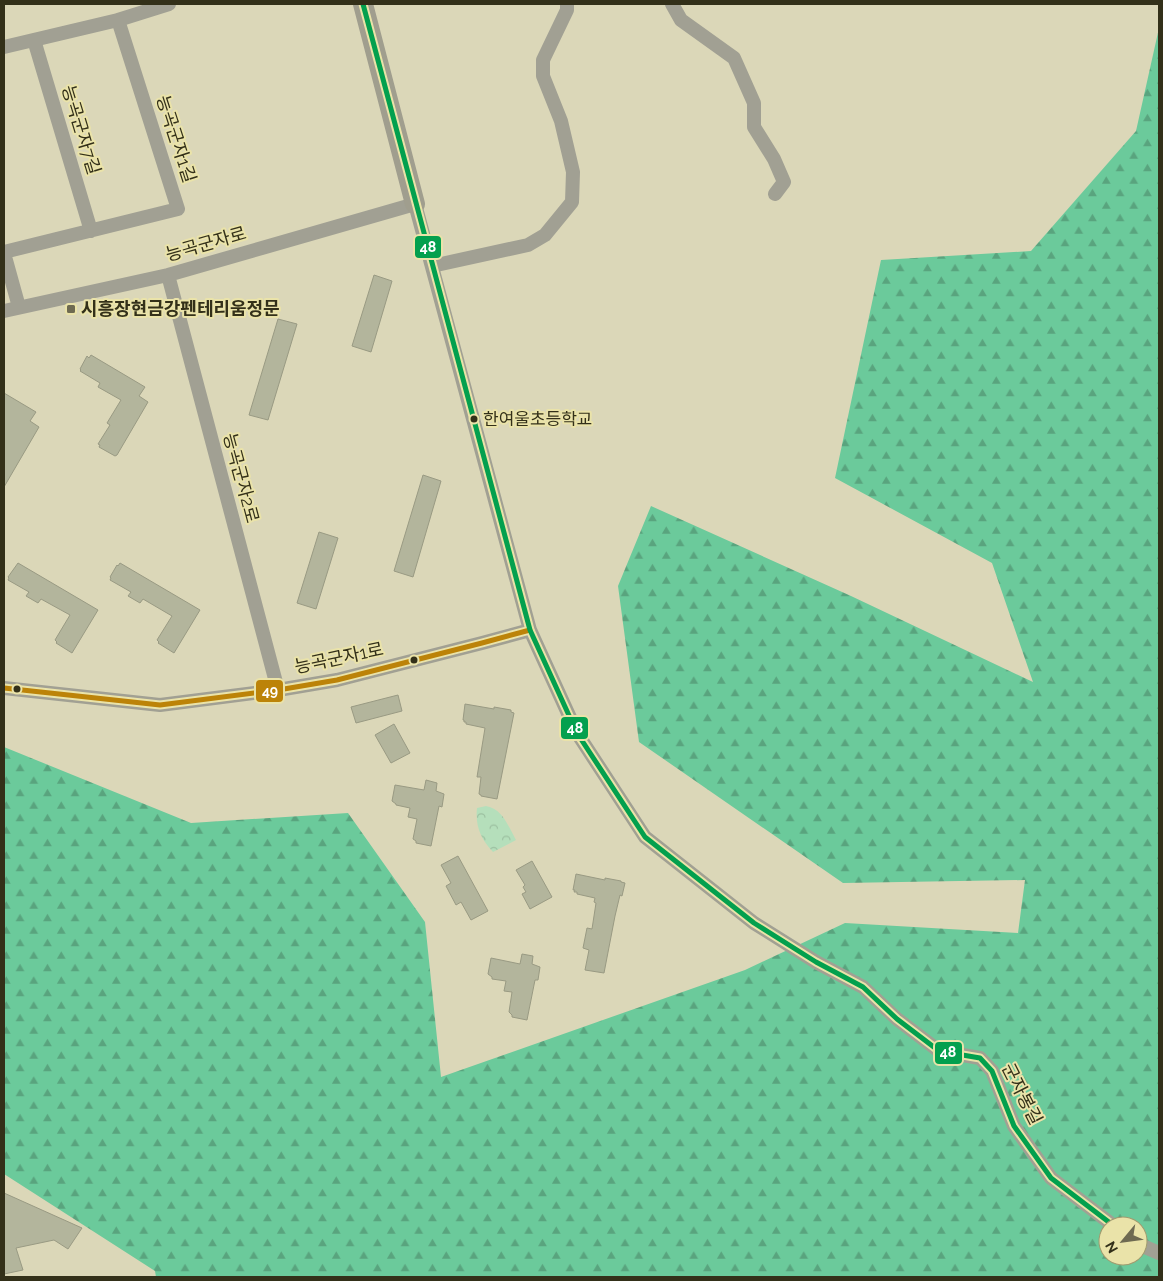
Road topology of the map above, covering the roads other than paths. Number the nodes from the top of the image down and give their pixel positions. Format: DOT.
graph roads {
  1 [pos="168,4"];
  2 [pos="363,4"];
  3 [pos="567,4"];
  4 [pos="672,4"];
  5 [pos="118,20"];
  6 [pos="34,40"];
  7 [pos="4,47"];
  8 [pos="775,194"];
  9 [pos="415,204"];
  10 [pos="92,231"];
  11 [pos="4,253"];
  12 [pos="432,266"];
  13 [pos="168,275"];
  14 [pos="19,307"];
  15 [pos="4,311"];
  16 [pos="530,630"];
  17 [pos="4,688"];
  18 [pos="278,690"];
  19 [pos="1101,1216"];
  1 -- 5 [label="street"];
  2 -- 9 [label="main road"];
  3 -- 12 [label="street"];
  4 -- 8 [label="street"];
  5 -- 6 [label="street"];
  5 -- 10 [label="street, 능곡군자1길"];
  6 -- 7 [label="street"];
  6 -- 10 [label="street, 능곡군자7길"];
  9 -- 12 [label="street, 군자봉길"];
  9 -- 13 [label="street, 능곡군자로"];
  10 -- 11 [label="street, 능곡군자1길"];
  11 -- 14 [label="street"];
  12 -- 16 [label="street, 군자봉길"];
  13 -- 14 [label="street, 능곡군자로"];
  13 -- 18 [label="street, 능곡군자2로"];
  14 -- 15 [label="street, 능곡군자로"];
  16 -- 18 [label="street, 능곡군자1로"];
  16 -- 19 [label="street, 군자봉길"];
  17 -- 18 [label="street, 능곡군자1로"];
}
